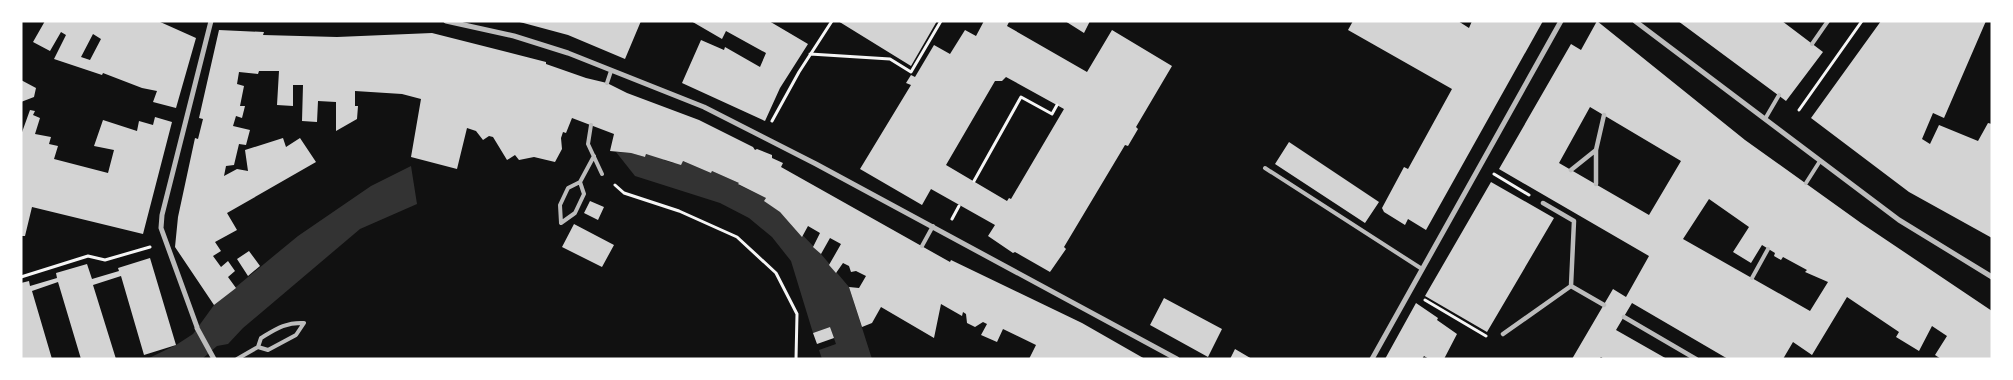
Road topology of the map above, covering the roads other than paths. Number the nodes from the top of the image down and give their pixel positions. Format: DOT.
graph roads {
  1 [pos="211,21"];
  2 [pos="446,21"];
  3 [pos="1562,21"];
  4 [pos="1635,21"];
  5 [pos="1828,21"];
  6 [pos="1812,44"];
  7 [pos="611,71"];
  8 [pos="607,83"];
  9 [pos="1779,96"];
  10 [pos="1604,115"];
  11 [pos="1765,119"];
  12 [pos="591,125"];
  13 [pos="1596,150"];
  14 [pos="594,156"];
  15 [pos="1820,161"];
  16 [pos="1264,168"];
  17 [pos="1571,170"];
  18 [pos="602,174"];
  19 [pos="580,182"];
  20 [pos="1806,183"];
  21 [pos="1596,184"];
  22 [pos="1543,203"];
  23 [pos="933,226"];
  24 [pos="922,246"];
  25 [pos="1768,249"];
  26 [pos="1422,269"];
  27 [pos="1992,277"];
  28 [pos="1752,278"];
  29 [pos="1571,286"];
  30 [pos="1604,305"];
  31 [pos="1624,317"];
  32 [pos="1503,334"];
  33 [pos="258,347"];
  34 [pos="214,359"];
  35 [pos="237,359"];
  36 [pos="1177,359"];
  37 [pos="1372,359"];
  38 [pos="1696,359"];
  1 -- 34 [label="street"];
  2 -- 7 [label="street"];
  3 -- 26 [label="street"];
  4 -- 11 [label="street"];
  5 -- 6 [label="lane"];
  7 -- 8 [label="lane"];
  7 -- 23 [label="street"];
  9 -- 11 [label="lane"];
  10 -- 13 [label="street"];
  11 -- 15 [label="street"];
  12 -- 14 [label="lane"];
  13 -- 17 [label="street"];
  13 -- 21 [label="street"];
  14 -- 18 [label="lane"];
  14 -- 19 [label="lane"];
  15 -- 20 [label="lane"];
  15 -- 27 [label="street"];
  16 -- 26 [label="lane"];
  19 -- 19 [label="lane"];
  22 -- 29 [label="street"];
  23 -- 24 [label="lane"];
  23 -- 36 [label="street"];
  25 -- 28 [label="lane"];
  26 -- 37 [label="street"];
  29 -- 30 [label="street"];
  29 -- 32 [label="street"];
  31 -- 38 [label="street"];
  33 -- 33 [label="lane"];
  33 -- 35 [label="lane"];
}
